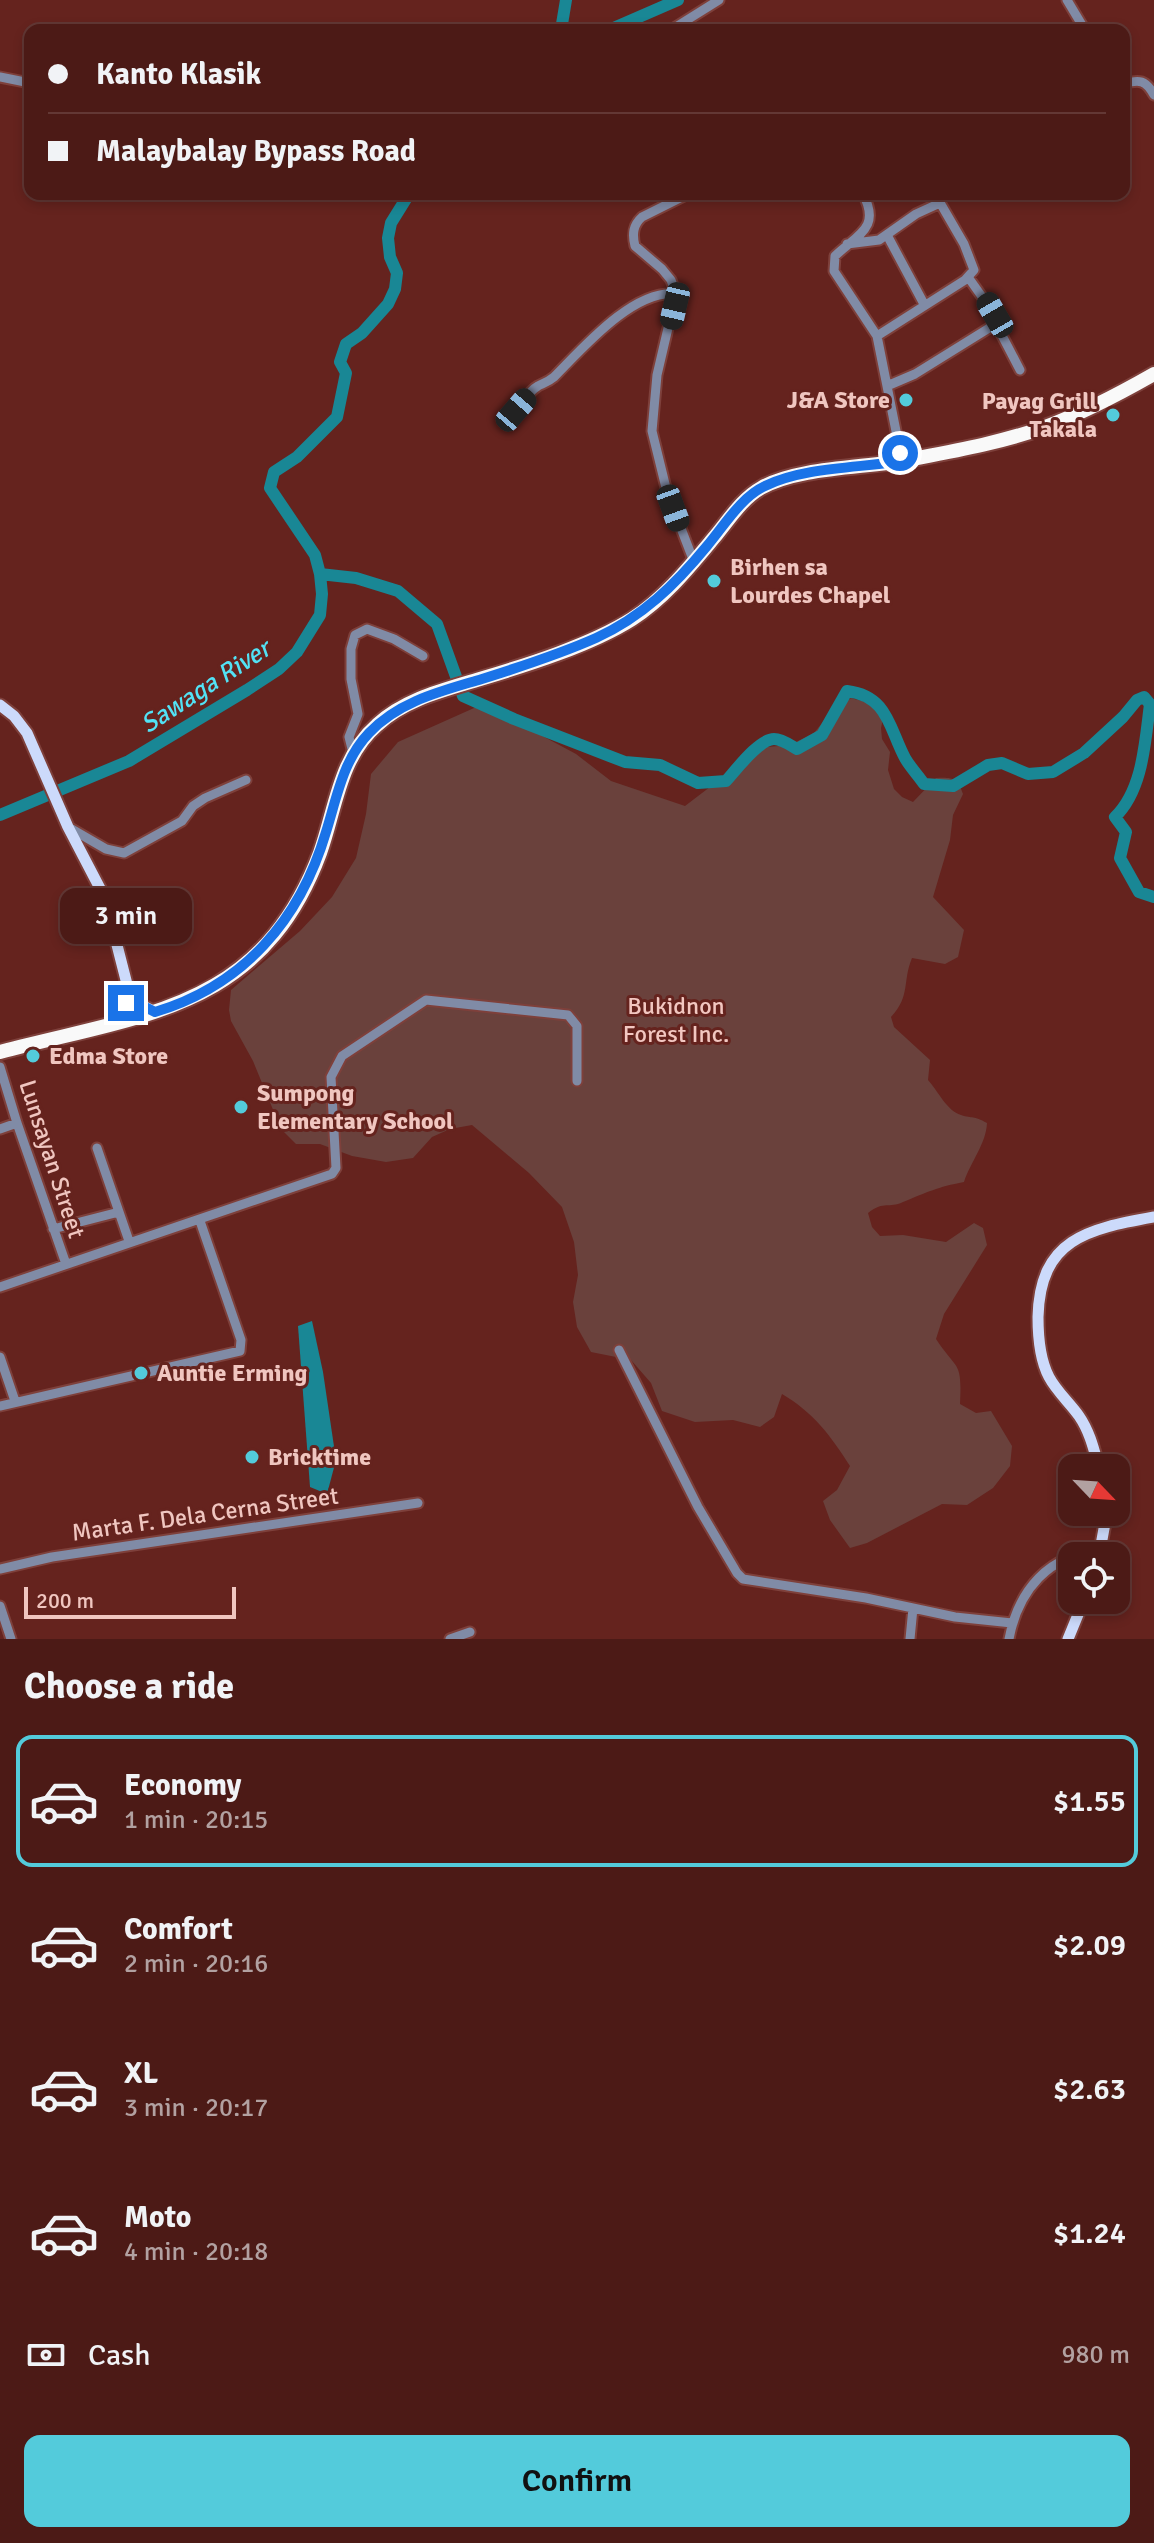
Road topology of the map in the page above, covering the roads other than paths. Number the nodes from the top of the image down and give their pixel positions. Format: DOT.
graph roads {
  1 [pos="719,0"];
  2 [pos="1067,0"];
  3 [pos="681,24"];
  4 [pos="1081,24"];
  5 [pos="0,77"];
  6 [pos="24,82"];
  7 [pos="1130,82"];
  8 [pos="1154,95"];
  9 [pos="676,200"];
  10 [pos="866,200"];
  11 [pos="934,200"];
  12 [pos="938,200"];
  13 [pos="887,235"];
  14 [pos="847,244"];
  15 [pos="968,277"];
  16 [pos="676,294"];
  17 [pos="924,304"];
  18 [pos="995,322"];
  19 [pos="877,336"];
  20 [pos="1020,370"];
  21 [pos="1154,374"];
  22 [pos="887,386"];
  23 [pos="516,410"];
  24 [pos="902,461"];
  25 [pos="694,562"];
  26 [pos="423,656"];
  27 [pos="0,705"];
  28 [pos="353,753"];
  29 [pos="246,780"];
  30 [pos="66,822"];
  31 [pos="129,992"];
  32 [pos="155,1012"];
  33 [pos="113,1023"];
  34 [pos="0,1052"];
  35 [pos="0,1067"];
  36 [pos="577,1081"];
  37 [pos="17,1123"];
  38 [pos="0,1129"];
  39 [pos="97,1148"];
  40 [pos="119,1212"];
  41 [pos="1154,1217"];
  42 [pos="200,1221"];
  43 [pos="53,1229"];
  44 [pos="129,1241"];
  45 [pos="66,1264"];
  46 [pos="0,1287"];
  47 [pos="619,1350"];
  48 [pos="0,1357"];
  49 [pos="15,1401"];
  50 [pos="0,1406"];
  51 [pos="1094,1454"];
  52 [pos="418,1503"];
  53 [pos="1058,1563"];
  54 [pos="0,1569"];
  55 [pos="0,1606"];
  56 [pos="913,1608"];
  57 [pos="1078,1614"];
  58 [pos="1012,1623"];
  59 [pos="470,1632"];
  60 [pos="11,1639"];
  61 [pos="450,1639"];
  62 [pos="910,1639"];
  63 [pos="1009,1639"];
  64 [pos="1068,1639"];
  1 -- 3 [label="street"];
  2 -- 4 [label="street"];
  5 -- 6 [label="street"];
  7 -- 8 [label="street"];
  9 -- 16 [label="street"];
  10 -- 14 [label="street"];
  11 -- 13 [label="street"];
  12 -- 15 [label="street"];
  13 -- 14 [label="street"];
  13 -- 17 [label="street"];
  14 -- 19 [label="street"];
  15 -- 17 [label="street"];
  15 -- 18 [label="street"];
  16 -- 23 [label="street"];
  16 -- 25 [label="street"];
  17 -- 19 [label="street"];
  18 -- 20 [label="street"];
  18 -- 22 [label="street"];
  19 -- 22 [label="street"];
  21 -- 24 [label="highway"];
  22 -- 24 [label="street"];
  24 -- 25 [label="highway"];
  25 -- 28 [label="highway"];
  26 -- 28 [label="street"];
  27 -- 30 [label="main road"];
  28 -- 32 [label="highway"];
  29 -- 30 [label="street"];
  30 -- 31 [label="main road"];
  31 -- 32 [label="main road"];
  31 -- 33 [label="main road"];
  32 -- 33 [label="highway"];
  33 -- 34 [label="highway"];
  35 -- 37 [label="street, Lunsayan Street"];
  36 -- 42 [label="street"];
  37 -- 38 [label="street"];
  37 -- 43 [label="street, Lunsayan Street"];
  39 -- 40 [label="street"];
  40 -- 43 [label="street"];
  40 -- 44 [label="street"];
  41 -- 51 [label="main road"];
  42 -- 44 [label="street"];
  42 -- 49 [label="street"];
  43 -- 45 [label="street, Lunsayan Street"];
  44 -- 45 [label="street"];
  45 -- 46 [label="street"];
  47 -- 56 [label="street"];
  48 -- 49 [label="street"];
  49 -- 50 [label="street"];
  52 -- 54 [label="street, Marta F. Dela Cerna Street"];
  53 -- 58 [label="street"];
  55 -- 60 [label="street"];
  56 -- 58 [label="street"];
  56 -- 62 [label="street"];
  57 -- 64 [label="main road"];
  58 -- 63 [label="street"];
  59 -- 61 [label="street"];
}
